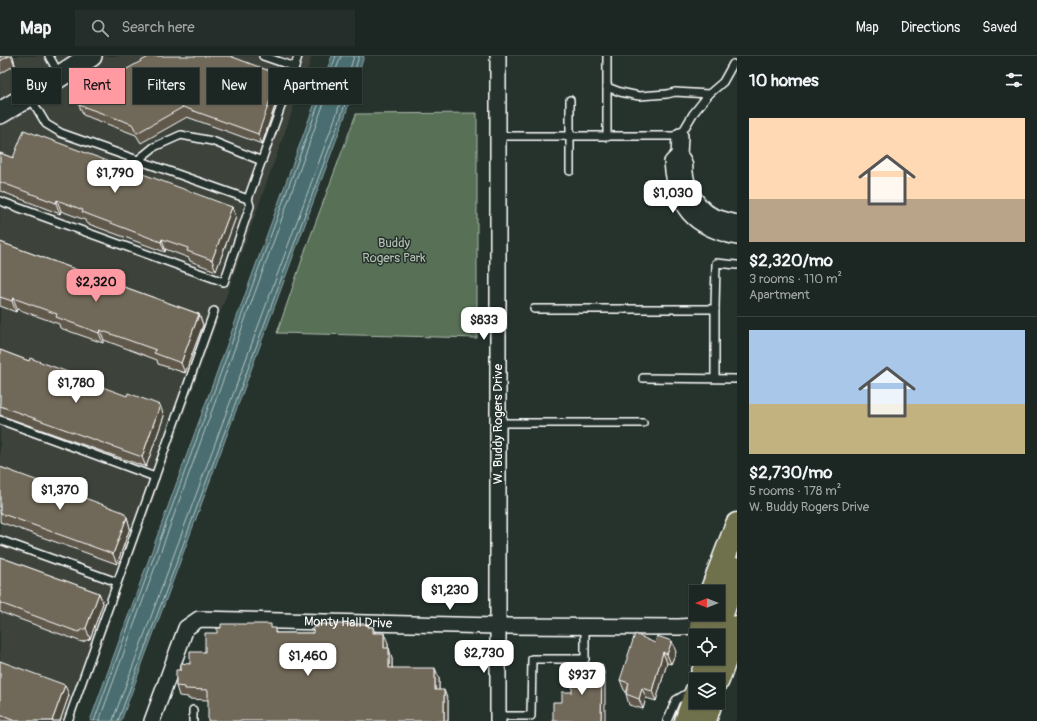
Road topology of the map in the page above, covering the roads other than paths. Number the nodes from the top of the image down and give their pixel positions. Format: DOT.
graph roads {
  1 [pos="49,56"];
  2 [pos="91,56"];
  3 [pos="263,56"];
  4 [pos="298,56"];
  5 [pos="498,56"];
  6 [pos="607,56"];
  7 [pos="733,64"];
  8 [pos="295,67"];
  9 [pos="56,68"];
  10 [pos="61,75"];
  11 [pos="607,87"];
  12 [pos="710,94"];
  13 [pos="570,100"];
  14 [pos="14,104"];
  15 [pos="34,104"];
  16 [pos="0,112"];
  17 [pos="498,136"];
  18 [pos="680,136"];
  19 [pos="570,137"];
  20 [pos="607,137"];
  21 [pos="679,155"];
  22 [pos="138,160"];
  23 [pos="262,161"];
  24 [pos="570,171"];
  25 [pos="248,199"];
  26 [pos="0,201"];
  27 [pos="737,223"];
  28 [pos="737,237"];
  29 [pos="737,264"];
  30 [pos="534,309"];
  31 [pos="715,309"];
  32 [pos="214,311"];
  33 [pos="643,378"];
  34 [pos="715,378"];
  35 [pos="737,379"];
  36 [pos="0,420"];
  37 [pos="643,422"];
  38 [pos="498,423"];
  39 [pos="155,477"];
  40 [pos="737,524"];
  41 [pos="0,540"];
  42 [pos="737,568"];
  43 [pos="118,582"];
  44 [pos="714,585"];
  45 [pos="719,625"];
  46 [pos="498,626"];
  47 [pos="585,627"];
  48 [pos="718,673"];
  49 [pos="689,692"];
  50 [pos="690,709"];
  51 [pos="709,709"];
  52 [pos="193,710"];
  53 [pos="498,719"];
  54 [pos="68,721"];
  55 [pos="152,721"];
  56 [pos="193,721"];
  57 [pos="667,721"];
  58 [pos="686,721"];
  59 [pos="705,721"];
  1 -- 9 [label="lane"];
  2 -- 10 [label="main road"];
  3 -- 8 [label="lane"];
  4 -- 8 [label="lane"];
  5 -- 17 [label="street, W. Buddy Rogers Drive"];
  6 -- 11 [label="lane"];
  7 -- 12 [label="lane"];
  8 -- 23 [label="lane"];
  11 -- 12 [label="lane"];
  11 -- 20 [label="lane"];
  12 -- 18 [label="lane"];
  13 -- 19 [label="lane"];
  14 -- 16 [label="main road"];
  15 -- 22 [label="lane"];
  17 -- 19 [label="lane"];
  17 -- 38 [label="street, W. Buddy Rogers Drive"];
  18 -- 20 [label="lane"];
  18 -- 21 [label="street"];
  19 -- 20 [label="lane"];
  19 -- 24 [label="lane"];
  21 -- 27 [label="street"];
  21 -- 28 [label="street"];
  22 -- 23 [label="lane"];
  22 -- 25 [label="lane"];
  23 -- 25 [label="lane"];
  25 -- 26 [label="lane"];
  29 -- 31 [label="lane"];
  30 -- 31 [label="lane"];
  31 -- 34 [label="lane"];
  32 -- 39 [label="lane"];
  33 -- 34 [label="lane"];
  34 -- 35 [label="lane"];
  36 -- 39 [label="lane"];
  37 -- 38 [label="lane"];
  38 -- 46 [label="street, W. Buddy Rogers Drive"];
  39 -- 43 [label="lane"];
  40 -- 44 [label="main road"];
  41 -- 43 [label="lane"];
  42 -- 45 [label="main road"];
  43 -- 54 [label="lane"];
  45 -- 47 [label="street, Monty Hall Drive"];
  45 -- 48 [label="main road"];
  46 -- 47 [label="street, Monty Hall Drive"];
  46 -- 53 [label="street, W. Buddy Rogers Drive"];
  46 -- 55 [label="street, Monty Hall Drive"];
  47 -- 53 [label="lane"];
  49 -- 57 [label="lane"];
  50 -- 58 [label="main road"];
  51 -- 59 [label="main road"];
  52 -- 56 [label="lane"];
}
